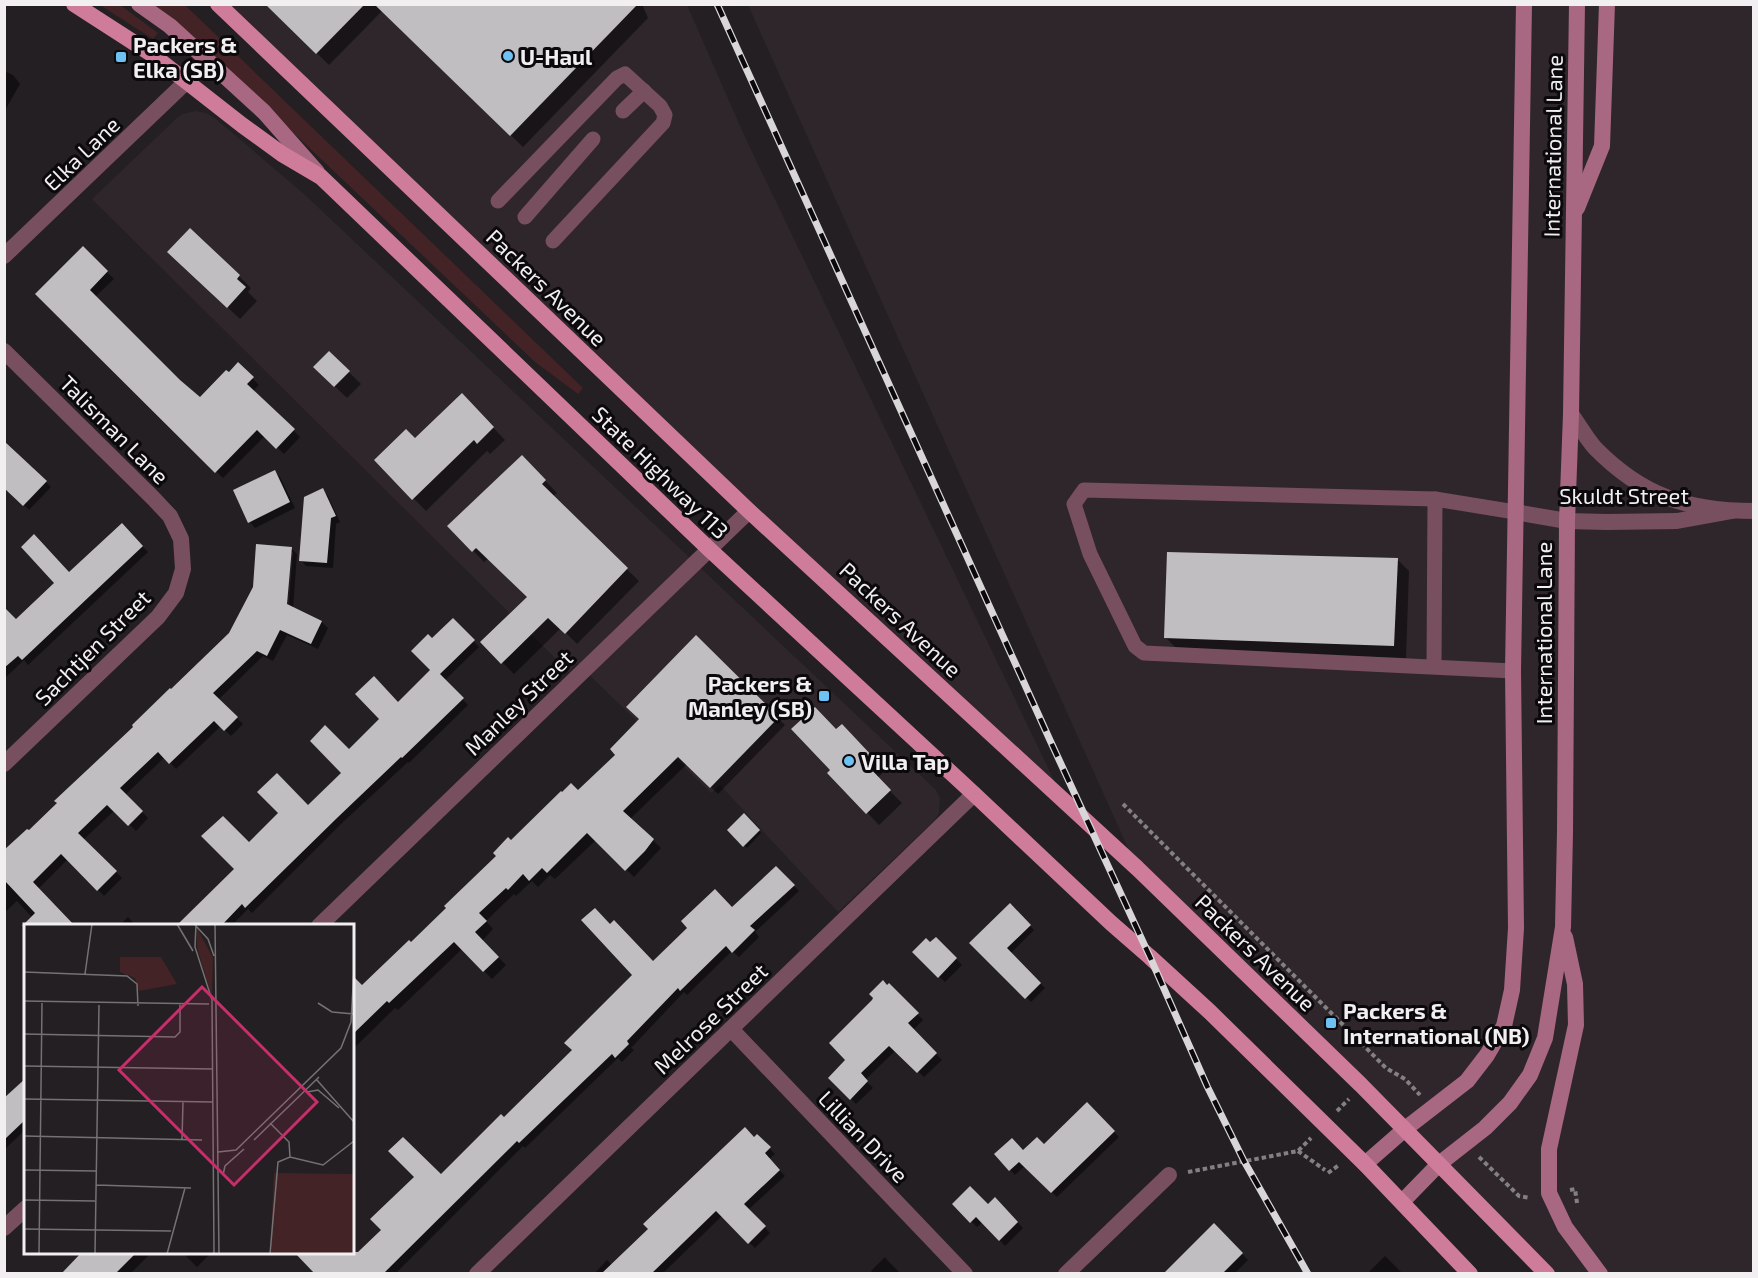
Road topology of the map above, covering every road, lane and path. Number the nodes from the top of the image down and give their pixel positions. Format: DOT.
graph roads {
  1 [pos="74,4"];
  2 [pos="139,4"];
  3 [pos="218,4"];
  4 [pos="1524,4"];
  5 [pos="1577,4"];
  6 [pos="1607,4"];
  7 [pos="187,81"];
  8 [pos="644,92"];
  9 [pos="623,111"];
  10 [pos="593,139"];
  11 [pos="321,177"];
  12 [pos="498,201"];
  13 [pos="525,217"];
  14 [pos="1573,217"];
  15 [pos="553,241"];
  16 [pos="4,256"];
  17 [pos="4,351"];
  18 [pos="1571,414"];
  19 [pos="1435,499"];
  20 [pos="749,511"];
  21 [pos="1732,511"];
  22 [pos="1754,511"];
  23 [pos="1515,512"];
  24 [pos="1567,521"];
  25 [pos="181,547"];
  26 [pos="709,549"];
  27 [pos="1434,666"];
  28 [pos="1514,670"];
  29 [pos="4,764"];
  30 [pos="974,794"];
  31 [pos="1123,804"];
  32 [pos="321,924"];
  33 [pos="1563,927"];
  34 [pos="731,1029"];
  35 [pos="1383,1065"];
  36 [pos="1405,1079"];
  37 [pos="1361,1085"];
  38 [pos="1325,1124"];
  39 [pos="1405,1129"];
  40 [pos="1298,1151"];
  41 [pos="1485,1163"];
  42 [pos="1365,1164"];
  43 [pos="1439,1164"];
  44 [pos="1325,1170"];
  45 [pos="1169,1175"];
  46 [pos="1530,1198"];
  47 [pos="1402,1202"];
  48 [pos="24,1210"];
  49 [pos="4,1228"];
  50 [pos="477,1274"];
  51 [pos="964,1274"];
  52 [pos="1066,1274"];
  53 [pos="1470,1274"];
  54 [pos="1547,1274"];
  55 [pos="1600,1274"];
  1 -- 7 [label="main road, State Highway 113"];
  2 -- 11 [label="main road"];
  3 -- 20 [label="main road, Packers Avenue"];
  4 -- 23 [label="main road, International Lane"];
  5 -- 14 [label="main road, International Lane"];
  6 -- 14 [label="main road"];
  7 -- 11 [label="main road, State Highway 113"];
  7 -- 16 [label="street, Elka Lane"];
  8 -- 9 [label="lane"];
  8 -- 12 [label="lane"];
  8 -- 15 [label="lane"];
  10 -- 13 [label="lane"];
  11 -- 26 [label="main road, State Highway 113"];
  14 -- 18 [label="main road, International Lane"];
  17 -- 25 [label="street, Talisman Lane"];
  18 -- 21 [label="street, Skuldt Street"];
  18 -- 24 [label="main road, International Lane"];
  19 -- 23 [label="lane"];
  19 -- 27 [label="lane"];
  19 -- 27 [label="lane"];
  20 -- 26 [label="street, Manley Street"];
  20 -- 37 [label="main road, Packers Avenue"];
  21 -- 22 [label="street, Skuldt Street"];
  21 -- 24 [label="street, Skuldt Street"];
  23 -- 24 [label="street, Skuldt Street"];
  23 -- 28 [label="main road, International Lane"];
  24 -- 33 [label="main road, International Lane"];
  25 -- 29 [label="street, Sachtjen Street"];
  26 -- 30 [label="main road, State Highway 113"];
  26 -- 32 [label="street, Manley Street"];
  27 -- 28 [label="lane"];
  28 -- 39 [label="main road, International Lane"];
  30 -- 34 [label="street, Melrose Street"];
  30 -- 38 [label="main road"];
  31 -- 35 [label="path"];
  33 -- 43 [label="main road, International Lane"];
  33 -- 55 [label="main road"];
  34 -- 50 [label="street, Melrose Street"];
  34 -- 51 [label="street, Lillian Drive"];
  35 -- 36 [label="path"];
  35 -- 37 [label="path"];
  37 -- 38 [label="path"];
  37 -- 39 [label="main road, Packers Avenue"];
  38 -- 40 [label="path"];
  38 -- 42 [label="main road"];
  39 -- 42 [label="main road, International Lane"];
  39 -- 43 [label="main road, Packers Avenue"];
  40 -- 44 [label="path"];
  40 -- 45 [label="path"];
  41 -- 46 [label="path"];
  42 -- 47 [label="main road"];
  43 -- 47 [label="main road, International Lane"];
  43 -- 54 [label="main road, Packers Avenue"];
  45 -- 52 [label="street"];
  47 -- 53 [label="main road"];
  48 -- 49 [label="street"];
}
